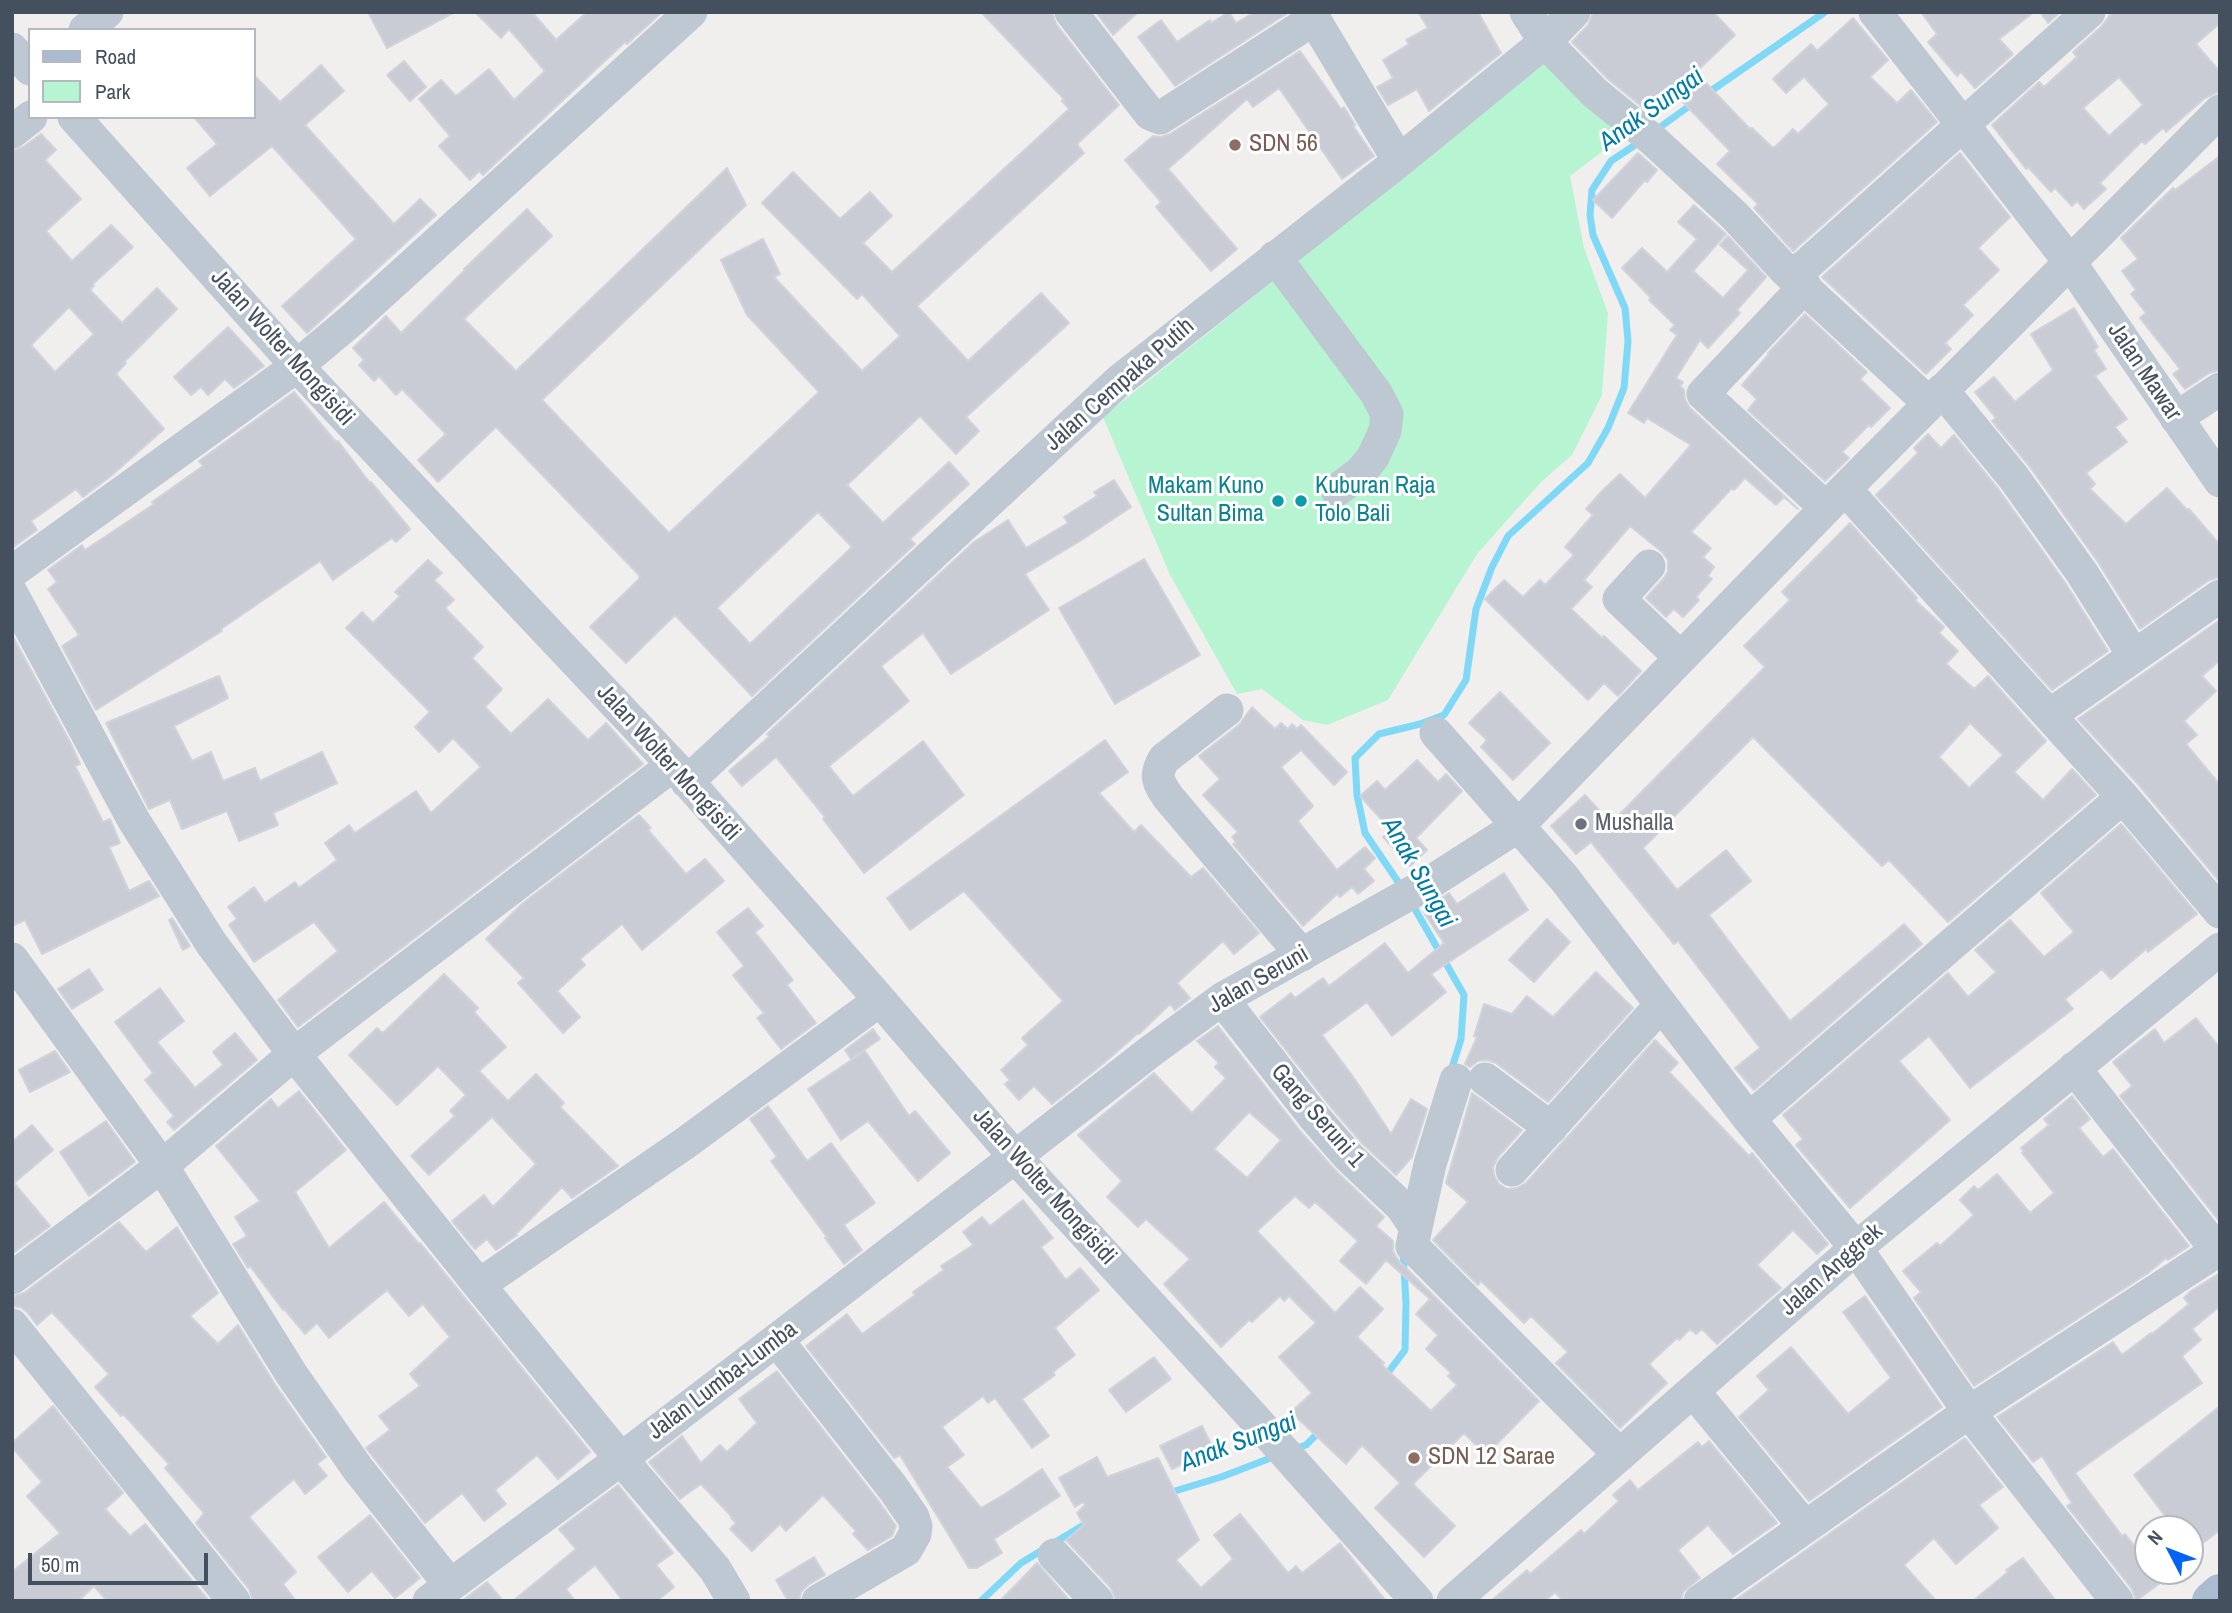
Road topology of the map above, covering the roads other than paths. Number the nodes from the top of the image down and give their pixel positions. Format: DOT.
graph roads {
  1 [pos="107,12"];
  2 [pos="691,12"];
  3 [pos="1071,12"];
  4 [pos="1526,12"];
  5 [pos="1574,12"];
  6 [pos="1875,12"];
  7 [pos="2090,12"];
  8 [pos="1312,16"];
  9 [pos="87,28"];
  10 [pos="1545,42"];
  11 [pos="12,49"];
  12 [pos="28,67"];
  13 [pos="29,119"];
  14 [pos="76,119"];
  15 [pos="1963,123"];
  16 [pos="2214,130"];
  17 [pos="12,132"];
  18 [pos="1399,161"];
  19 [pos="1275,257"];
  20 [pos="2069,261"];
  21 [pos="1798,280"];
  22 [pos="297,366"];
  23 [pos="2220,389"];
  24 [pos="1936,397"];
  25 [pos="2176,418"];
  26 [pos="2220,481"];
  27 [pos="1337,490"];
  28 [pos="1835,499"];
  29 [pos="1649,566"];
  30 [pos="12,572"];
  31 [pos="12,594"];
  32 [pos="2220,596"];
  33 [pos="2134,656"];
  34 [pos="1681,658"];
  35 [pos="1227,710"];
  36 [pos="2050,715"];
  37 [pos="1436,733"];
  38 [pos="680,773"];
  39 [pos="2123,797"];
  40 [pos="1518,826"];
  41 [pos="2220,912"];
  42 [pos="2220,949"];
  43 [pos="1302,955"];
  44 [pos="12,959"];
  45 [pos="1222,999"];
  46 [pos="880,1000"];
  47 [pos="1661,1005"];
  48 [pos="294,1054"];
  49 [pos="2074,1068"];
  50 [pos="1749,1119"];
  51 [pos="1551,1128"];
  52 [pos="1015,1157"];
  53 [pos="162,1166"];
  54 [pos="1513,1170"];
  55 [pos="1416,1228"];
  56 [pos="1856,1248"];
  57 [pos="2219,1251"];
  58 [pos="12,1278"];
  59 [pos="479,1285"];
  60 [pos="12,1325"];
  61 [pos="777,1340"];
  62 [pos="1693,1391"];
  63 [pos="1969,1412"];
  64 [pos="1619,1455"];
  65 [pos="621,1459"];
  66 [pos="1805,1527"];
  67 [pos="1054,1555"];
  68 [pos="439,1593"];
  69 [pos="2220,1593"];
  70 [pos="234,1601"];
  71 [pos="734,1601"];
  72 [pos="818,1601"];
  73 [pos="1097,1601"];
  74 [pos="1416,1601"];
  75 [pos="1453,1601"];
  76 [pos="1700,1601"];
  77 [pos="2116,1601"];
  78 [pos="2211,1601"];
  1 -- 9 [label="street"];
  2 -- 22 [label="street"];
  3 -- 8 [label="street"];
  4 -- 10 [label="street"];
  5 -- 10 [label="street, Jalan Cempaka Putih"];
  6 -- 15 [label="street, Jalan Mawar"];
  7 -- 15 [label="street"];
  8 -- 18 [label="street"];
  10 -- 18 [label="street, Jalan Cempaka Putih"];
  10 -- 21 [label="street"];
  11 -- 12 [label="street"];
  13 -- 17 [label="street"];
  14 -- 22 [label="street, Jalan Wolter Mongisidi"];
  15 -- 20 [label="street, Jalan Mawar"];
  15 -- 21 [label="street"];
  16 -- 20 [label="street, Jalan Seruni"];
  18 -- 19 [label="street, Jalan Cempaka Putih"];
  19 -- 27 [label="street"];
  19 -- 38 [label="street, Jalan Cempaka Putih"];
  20 -- 24 [label="street, Jalan Seruni"];
  20 -- 25 [label="street, Jalan Mawar"];
  21 -- 24 [label="street"];
  21 -- 28 [label="street"];
  22 -- 30 [label="street"];
  22 -- 38 [label="street, Jalan Wolter Mongisidi"];
  23 -- 25 [label="street"];
  24 -- 28 [label="street, Jalan Seruni"];
  24 -- 33 [label="street"];
  25 -- 26 [label="street, Jalan Mawar"];
  28 -- 34 [label="street, Jalan Seruni"];
  28 -- 36 [label="street"];
  29 -- 34 [label="street"];
  31 -- 48 [label="street"];
  32 -- 33 [label="street"];
  33 -- 36 [label="street"];
  34 -- 40 [label="street, Jalan Seruni"];
  35 -- 43 [label="street"];
  36 -- 39 [label="street"];
  37 -- 40 [label="street"];
  38 -- 46 [label="street, Jalan Wolter Mongisidi"];
  38 -- 48 [label="street, Jalan Cempaka Putih"];
  39 -- 41 [label="street"];
  39 -- 50 [label="street"];
  40 -- 43 [label="street, Jalan Seruni"];
  40 -- 47 [label="street"];
  42 -- 49 [label="street, Jalan Anggrek"];
  43 -- 45 [label="street, Jalan Seruni"];
  44 -- 53 [label="street"];
  45 -- 52 [label="street, Jalan Seruni"];
  45 -- 55 [label="street, Gang Seruni 1"];
  46 -- 52 [label="street, Jalan Wolter Mongisidi"];
  46 -- 59 [label="street"];
  47 -- 50 [label="street"];
  47 -- 51 [label="street"];
  48 -- 53 [label="street, Jalan Cempaka Putih"];
  48 -- 59 [label="street"];
  49 -- 56 [label="street, Jalan Anggrek"];
  49 -- 57 [label="street"];
  50 -- 56 [label="street"];
  51 -- 54 [label="street"];
  51 -- 55 [label="street"];
  52 -- 61 [label="street, Jalan Lumba-Lumba"];
  52 -- 74 [label="street, Jalan Wolter Mongisidi"];
  53 -- 58 [label="street, Jalan Cempaka Putih"];
  53 -- 68 [label="street"];
  55 -- 64 [label="street"];
  56 -- 62 [label="street, Jalan Anggrek"];
  56 -- 63 [label="street"];
  57 -- 63 [label="street"];
  59 -- 65 [label="street"];
  60 -- 70 [label="street"];
  61 -- 65 [label="street, Jalan Lumba-Lumba"];
  61 -- 72 [label="street"];
  62 -- 64 [label="street, Jalan Anggrek"];
  62 -- 66 [label="street"];
  63 -- 66 [label="street"];
  63 -- 77 [label="street"];
  64 -- 75 [label="street, Jalan Anggrek"];
  65 -- 68 [label="street, Jalan Lumba-Lumba"];
  65 -- 71 [label="street"];
  66 -- 76 [label="street"];
  67 -- 73 [label="street"];
  69 -- 78 [label="main road"];
}
